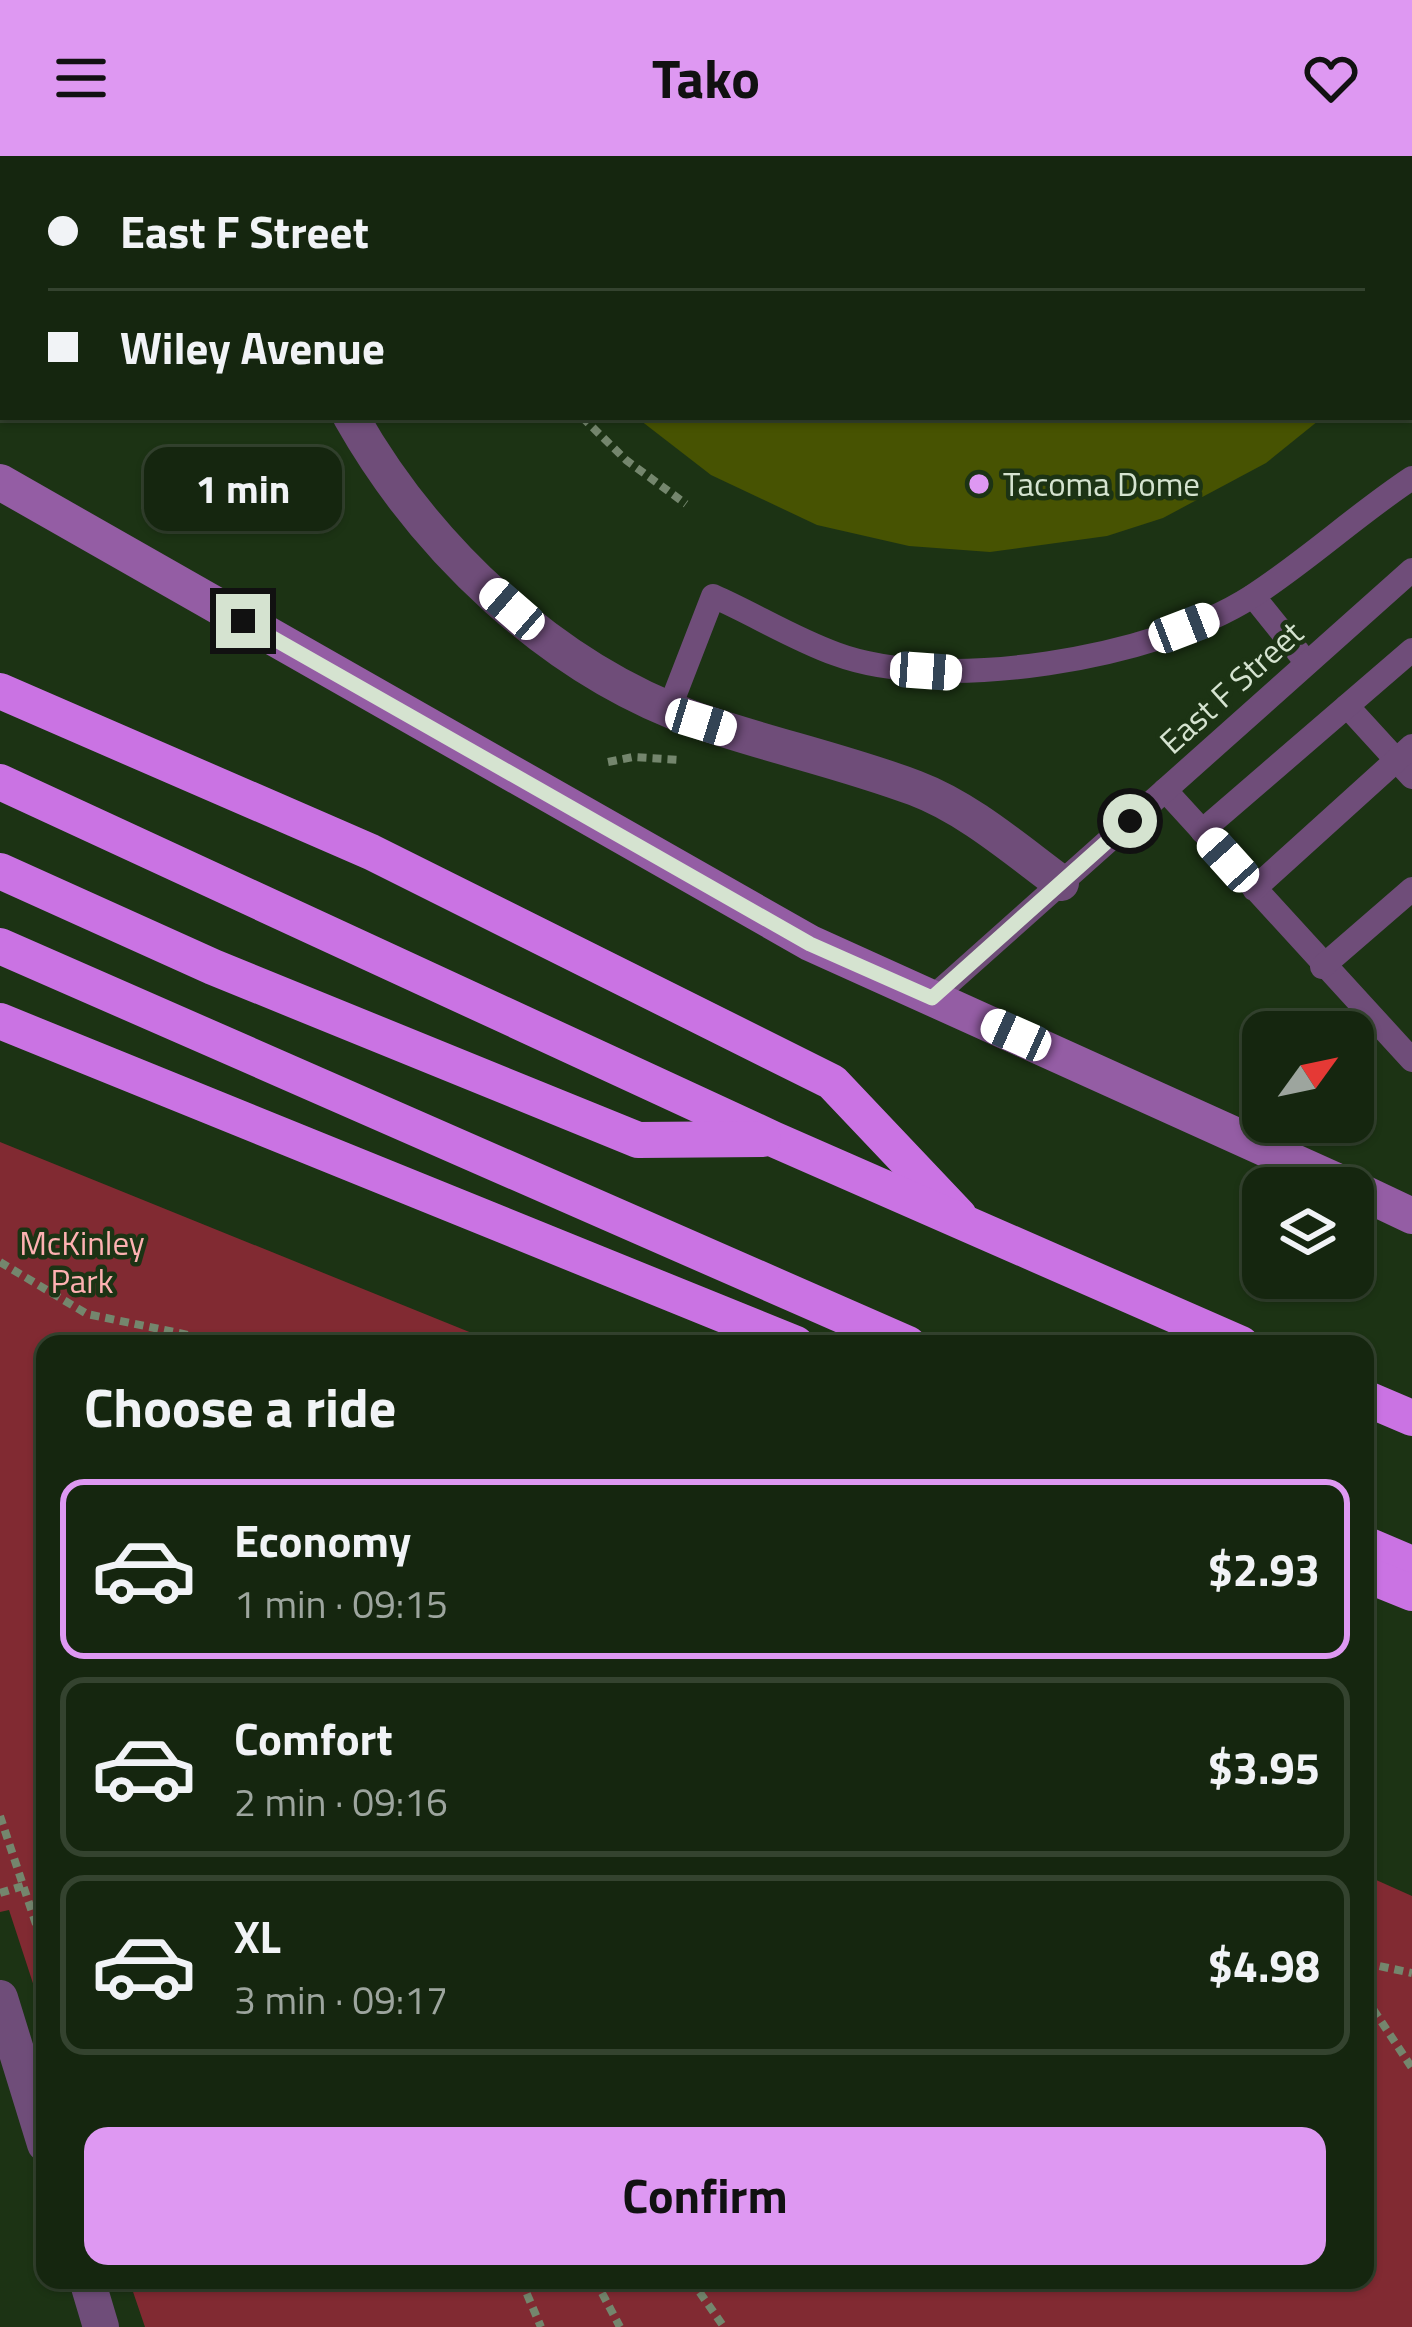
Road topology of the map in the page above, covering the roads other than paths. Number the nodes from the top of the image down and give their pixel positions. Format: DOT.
graph roads {
  1 [pos="353,420"];
  2 [pos="1412,478"];
  3 [pos="0,482"];
  4 [pos="1412,570"];
  5 [pos="1253,596"];
  6 [pos="1412,650"];
  7 [pos="1307,664"];
  8 [pos="0,691"];
  9 [pos="1347,706"];
  10 [pos="670,707"];
  11 [pos="1407,761"];
  12 [pos="0,782"];
  13 [pos="1165,790"];
  14 [pos="1202,831"];
  15 [pos="0,871"];
  16 [pos="1060,883"];
  17 [pos="1254,889"];
  18 [pos="1412,890"];
  19 [pos="0,946"];
  20 [pos="1322,967"];
  21 [pos="932,998"];
  22 [pos="0,1021"];
  23 [pos="1408,1050"];
  24 [pos="773,1139"];
  25 [pos="1306,1167"];
  26 [pos="1374,1198"];
  27 [pos="1412,1216"];
  28 [pos="970,1227"];
  29 [pos="774,1335"];
  30 [pos="887,1335"];
  31 [pos="1219,1335"];
  32 [pos="1374,1402"];
  33 [pos="1412,1418"];
  34 [pos="1374,1548"];
  35 [pos="1412,1564"];
  36 [pos="1374,1577"];
  37 [pos="1412,1592"];
  38 [pos="0,1998"];
  39 [pos="36,2115"];
  40 [pos="90,2289"];
  41 [pos="101,2327"];
  1 -- 10 [label="street"];
  2 -- 5 [label="lane"];
  3 -- 21 [label="street"];
  4 -- 7 [label="lane, East F Street"];
  5 -- 7 [label="lane"];
  5 -- 10 [label="lane"];
  6 -- 9 [label="lane"];
  7 -- 13 [label="lane, East F Street"];
  8 -- 28 [label="highway"];
  9 -- 11 [label="lane"];
  9 -- 14 [label="lane"];
  10 -- 16 [label="street"];
  11 -- 17 [label="lane"];
  12 -- 24 [label="highway"];
  13 -- 14 [label="lane"];
  13 -- 16 [label="lane, East F Street"];
  14 -- 17 [label="lane"];
  15 -- 24 [label="highway"];
  16 -- 21 [label="lane, East F Street"];
  17 -- 20 [label="lane"];
  18 -- 20 [label="lane"];
  19 -- 30 [label="highway"];
  20 -- 23 [label="lane"];
  21 -- 25 [label="street"];
  22 -- 29 [label="highway"];
  24 -- 28 [label="highway"];
  26 -- 27 [label="street"];
  28 -- 31 [label="highway"];
  32 -- 33 [label="highway"];
  34 -- 35 [label="highway"];
  36 -- 37 [label="highway"];
  38 -- 39 [label="street"];
  40 -- 41 [label="street"];
}
